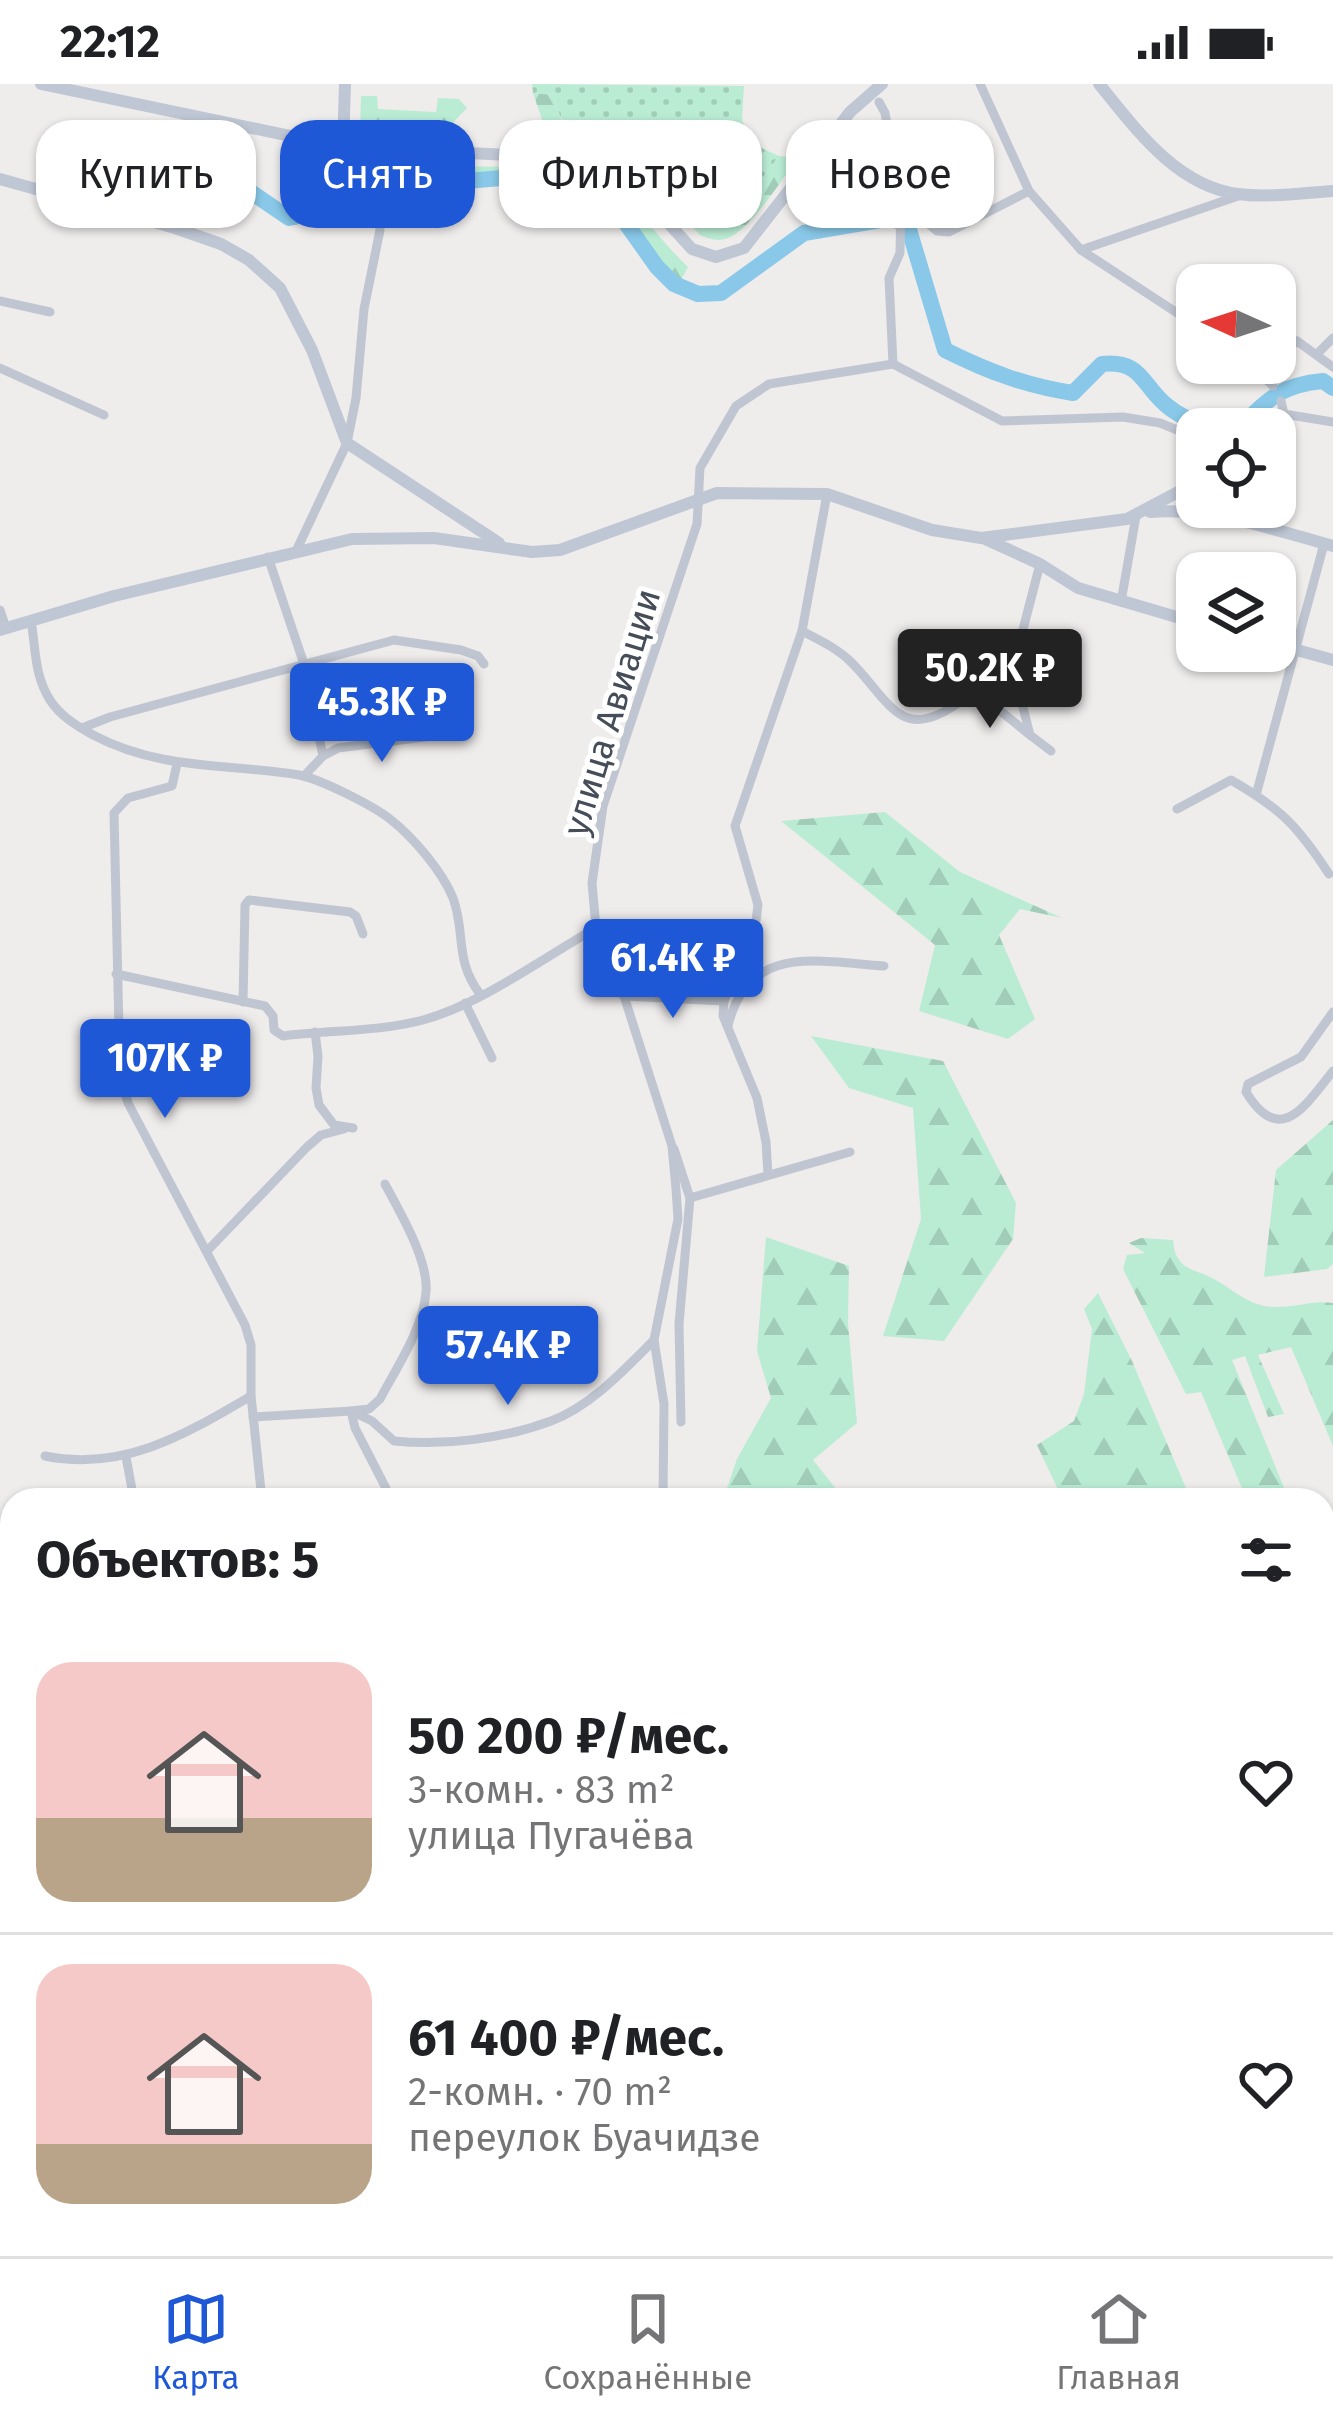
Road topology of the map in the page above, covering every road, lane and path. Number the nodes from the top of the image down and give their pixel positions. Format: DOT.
graph roads {
  1 [pos="41,84"];
  2 [pos="59,84"];
  3 [pos="345,84"];
  4 [pos="882,84"];
  5 [pos="980,84"];
  6 [pos="1099,84"];
  7 [pos="74,92"];
  8 [pos="879,102"];
  9 [pos="344,120"];
  10 [pos="886,120"];
  11 [pos="280,134"];
  12 [pos="475,153"];
  13 [pos="0,179"];
  14 [pos="1029,191"];
  15 [pos="1333,191"];
  16 [pos="1242,195"];
  17 [pos="994,209"];
  18 [pos="380,228"];
  19 [pos="899,228"];
  20 [pos="1081,250"];
  21 [pos="0,301"];
  22 [pos="50,312"];
  23 [pos="1176,312"];
  24 [pos="1333,338"];
  25 [pos="1296,342"];
  26 [pos="1317,354"];
  27 [pos="893,364"];
  28 [pos="1333,367"];
  29 [pos="0,368"];
  30 [pos="1296,412"];
  31 [pos="104,415"];
  32 [pos="1333,422"];
  33 [pos="1176,429"];
  34 [pos="347,442"];
  35 [pos="827,494"];
  36 [pos="1176,494"];
  37 [pos="698,497"];
  38 [pos="1139,514"];
  39 [pos="982,538"];
  40 [pos="1328,545"];
  41 [pos="505,547"];
  42 [pos="297,549"];
  43 [pos="268,557"];
  44 [pos="1040,564"];
  45 [pos="1121,602"];
  46 [pos="0,610"];
  47 [pos="1176,617"];
  48 [pos="31,621"];
  49 [pos="3,629"];
  50 [pos="802,631"];
  51 [pos="1296,647"];
  52 [pos="1296,650"];
  53 [pos="1333,659"];
  54 [pos="484,664"];
  55 [pos="304,667"];
  56 [pos="1289,672"];
  57 [pos="81,728"];
  58 [pos="448,734"];
  59 [pos="1030,735"];
  60 [pos="1051,751"];
  61 [pos="323,756"];
  62 [pos="177,764"];
  63 [pos="304,776"];
  64 [pos="1256,795"];
  65 [pos="1177,809"];
  66 [pos="1329,874"];
  67 [pos="596,928"];
  68 [pos="363,934"];
  69 [pos="884,966"];
  70 [pos="116,974"];
  71 [pos="479,994"];
  72 [pos="624,996"];
  73 [pos="724,1001"];
  74 [pos="244,1002"];
  75 [pos="465,1003"];
  76 [pos="1333,1012"];
  77 [pos="727,1031"];
  78 [pos="315,1032"];
  79 [pos="492,1058"];
  80 [pos="1333,1071"];
  81 [pos="672,1146"];
  82 [pos="850,1152"];
  83 [pos="768,1175"];
  84 [pos="386,1184"];
  85 [pos="691,1198"];
  86 [pos="209,1250"];
  87 [pos="654,1340"];
  88 [pos="251,1396"];
  89 [pos="351,1411"];
  90 [pos="253,1417"];
  91 [pos="681,1422"];
  92 [pos="45,1456"];
  93 [pos="126,1456"];
  94 [pos="132,1488"];
  95 [pos="261,1488"];
  96 [pos="386,1488"];
  97 [pos="663,1488"];
  1 -- 7 [label="street"];
  2 -- 7 [label="street"];
  3 -- 9 [label="street"];
  4 -- 12 [label="street"];
  5 -- 14 [label="street"];
  6 -- 16 [label="street"];
  7 -- 11 [label="street"];
  8 -- 10 [label="street"];
  13 -- 34 [label="street"];
  14 -- 17 [label="street"];
  14 -- 20 [label="street"];
  15 -- 16 [label="street"];
  16 -- 20 [label="street"];
  18 -- 34 [label="street"];
  19 -- 27 [label="street"];
  20 -- 23 [label="street"];
  21 -- 22 [label="street"];
  24 -- 26 [label="street"];
  25 -- 26 [label="street"];
  26 -- 28 [label="street"];
  27 -- 33 [label="street"];
  27 -- 37 [label="street, улица Авиации"];
  29 -- 31 [label="street"];
  30 -- 32 [label="street"];
  34 -- 41 [label="street"];
  34 -- 42 [label="street"];
  35 -- 37 [label="street"];
  35 -- 39 [label="street"];
  35 -- 50 [label="street"];
  36 -- 38 [label="street"];
  37 -- 41 [label="street"];
  37 -- 67 [label="street, улица Авиации"];
  38 -- 39 [label="street"];
  38 -- 40 [label="street"];
  38 -- 45 [label="street"];
  39 -- 44 [label="street"];
  40 -- 51 [label="street"];
  41 -- 42 [label="street"];
  42 -- 43 [label="street"];
  43 -- 48 [label="street"];
  43 -- 55 [label="street"];
  44 -- 45 [label="street"];
  44 -- 59 [label="street"];
  45 -- 47 [label="street"];
  46 -- 49 [label="street"];
  48 -- 49 [label="street"];
  48 -- 57 [label="street"];
  50 -- 59 [label="street"];
  50 -- 73 [label="street"];
  52 -- 53 [label="street"];
  54 -- 55 [label="street"];
  55 -- 57 [label="street"];
  55 -- 61 [label="street"];
  56 -- 64 [label="street"];
  57 -- 62 [label="street"];
  58 -- 61 [label="street"];
  59 -- 60 [label="street"];
  61 -- 63 [label="street"];
  62 -- 63 [label="street"];
  62 -- 70 [label="street"];
  63 -- 71 [label="street"];
  64 -- 65 [label="street"];
  64 -- 66 [label="street"];
  67 -- 71 [label="street"];
  67 -- 72 [label="street, улица Авиации"];
  68 -- 74 [label="street"];
  69 -- 77 [label="street"];
  70 -- 74 [label="street"];
  70 -- 86 [label="street"];
  71 -- 75 [label="street"];
  72 -- 73 [label="street"];
  72 -- 81 [label="street, улица Авиации"];
  73 -- 77 [label="street"];
  74 -- 78 [label="street"];
  75 -- 78 [label="street"];
  75 -- 79 [label="street"];
  76 -- 80 [label="street"];
  77 -- 83 [label="street"];
  78 -- 86 [label="street"];
  81 -- 85 [label="street, улица Авиации"];
  81 -- 87 [label="street, улица Авиации"];
  82 -- 83 [label="street"];
  83 -- 85 [label="street"];
  84 -- 89 [label="street"];
  85 -- 91 [label="street, улица Авиации"];
  86 -- 88 [label="street"];
  87 -- 89 [label="street"];
  87 -- 97 [label="street, улица Авиации"];
  88 -- 90 [label="street"];
  88 -- 93 [label="street"];
  89 -- 90 [label="street"];
  89 -- 96 [label="street"];
  90 -- 95 [label="street"];
  92 -- 93 [label="street"];
  93 -- 94 [label="street"];
}
